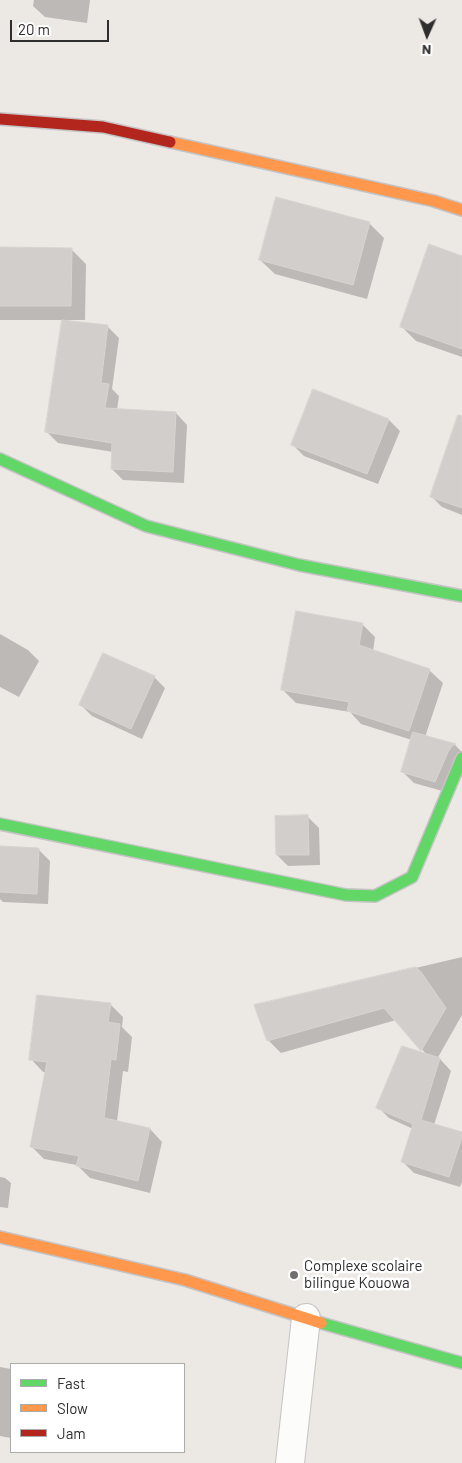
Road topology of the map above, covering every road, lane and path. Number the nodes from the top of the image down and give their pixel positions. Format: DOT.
graph roads {
  1 [pos="0,119"];
  2 [pos="462,210"];
  3 [pos="0,458"];
  4 [pos="462,596"];
  5 [pos="462,758"];
  6 [pos="0,824"];
  7 [pos="0,1238"];
  8 [pos="306,1318"];
  9 [pos="462,1363"];
  10 [pos="290,1463"];
  1 -- 2 [label="street"];
  3 -- 4 [label="street"];
  5 -- 6 [label="street"];
  7 -- 8 [label="street"];
  8 -- 9 [label="street"];
  8 -- 10 [label="street"];
}
